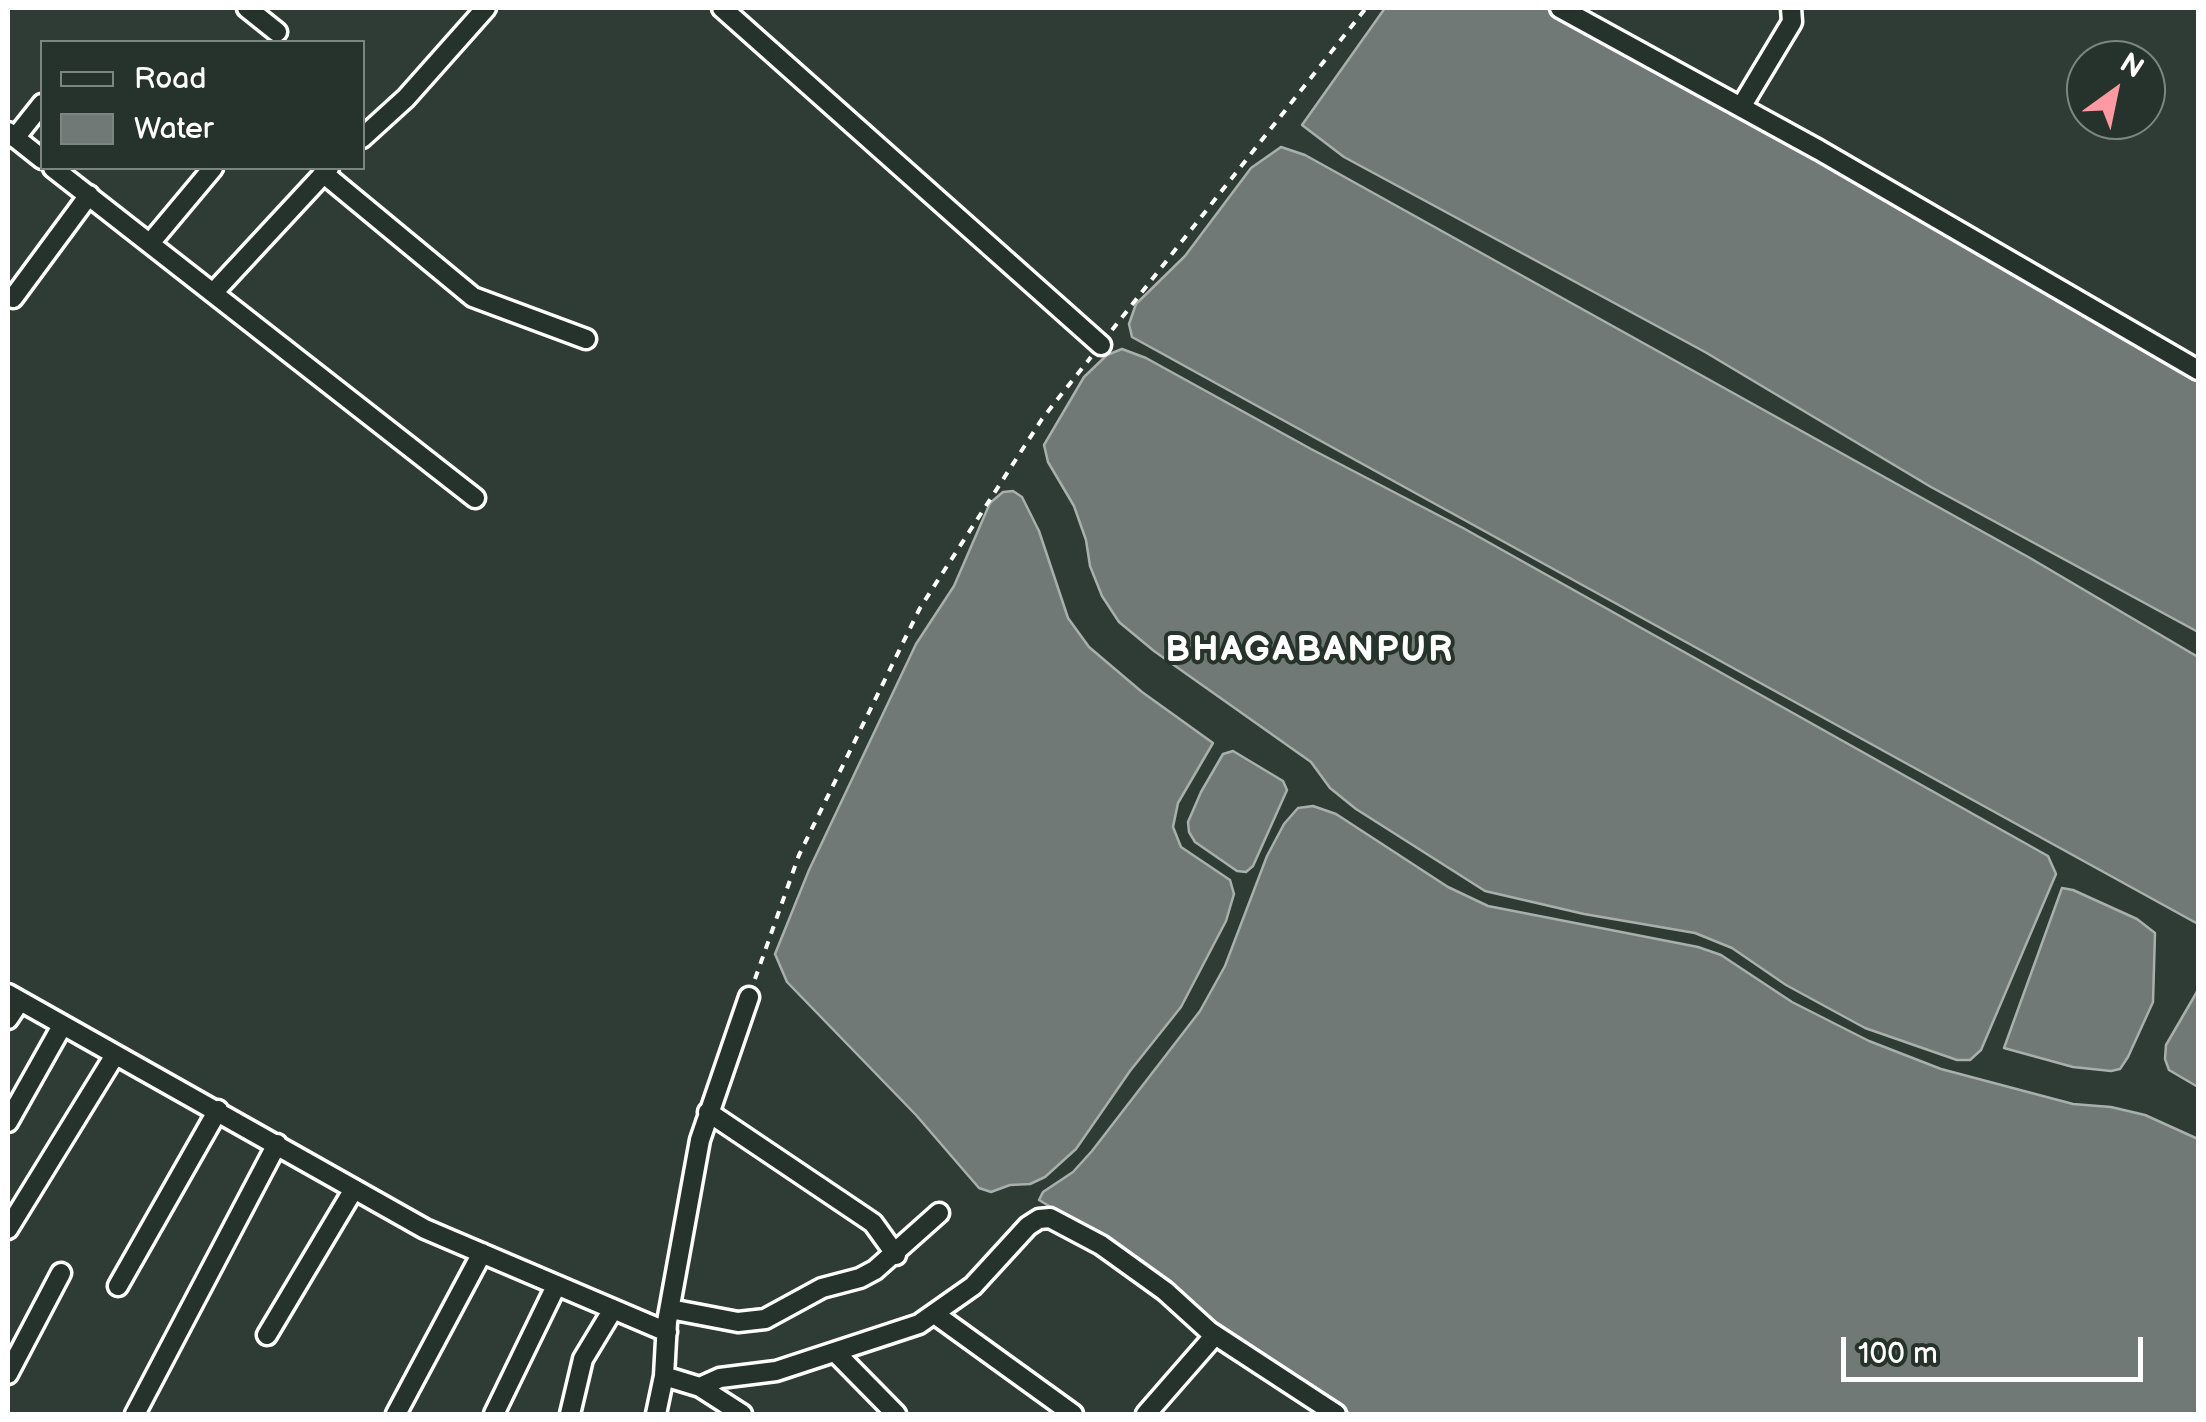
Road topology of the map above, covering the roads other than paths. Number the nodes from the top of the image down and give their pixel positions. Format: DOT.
graph roads {
  1 [pos="247,8"];
  2 [pos="486,8"];
  3 [pos="722,8"];
  4 [pos="1560,8"];
  5 [pos="1790,8"];
  6 [pos="278,32"];
  7 [pos="40,106"];
  8 [pos="1741,108"];
  9 [pos="11,135"];
  10 [pos="365,135"];
  11 [pos="40,157"];
  12 [pos="56,170"];
  13 [pos="211,170"];
  14 [pos="326,170"];
  15 [pos="88,195"];
  16 [pos="151,242"];
  17 [pos="213,293"];
  18 [pos="13,298"];
  19 [pos="586,339"];
  20 [pos="1100,344"];
  21 [pos="2198,370"];
  22 [pos="475,498"];
  23 [pos="14,997"];
  24 [pos="748,997"];
  25 [pos="8,1019"];
  26 [pos="62,1026"];
  27 [pos="115,1055"];
  28 [pos="218,1110"];
  29 [pos="708,1112"];
  30 [pos="8,1122"];
  31 [pos="277,1144"];
  32 [pos="354,1190"];
  33 [pos="940,1213"];
  34 [pos="8,1229"];
  35 [pos="482,1254"];
  36 [pos="896,1255"];
  37 [pos="61,1273"];
  38 [pos="118,1286"];
  39 [pos="556,1286"];
  40 [pos="670,1309"];
  41 [pos="612,1310"];
  42 [pos="936,1315"];
  43 [pos="666,1332"];
  44 [pos="268,1335"];
  45 [pos="1215,1335"];
  46 [pos="836,1353"];
  47 [pos="8,1374"];
  48 [pos="664,1376"];
  49 [pos="700,1387"];
  50 [pos="135,1414"];
  51 [pos="396,1414"];
  52 [pos="494,1414"];
  53 [pos="570,1414"];
  54 [pos="656,1414"];
  55 [pos="742,1414"];
  56 [pos="896,1414"];
  57 [pos="1073,1414"];
  58 [pos="1146,1414"];
  59 [pos="1336,1414"];
  1 -- 6 [label="street"];
  2 -- 10 [label="street"];
  3 -- 20 [label="street"];
  4 -- 8 [label="street"];
  5 -- 8 [label="street"];
  7 -- 9 [label="street"];
  8 -- 21 [label="street"];
  9 -- 11 [label="street"];
  12 -- 15 [label="street"];
  13 -- 16 [label="street"];
  14 -- 17 [label="street"];
  14 -- 19 [label="street"];
  15 -- 16 [label="street"];
  15 -- 18 [label="street"];
  16 -- 17 [label="street"];
  17 -- 22 [label="street"];
  23 -- 25 [label="street"];
  23 -- 26 [label="street"];
  24 -- 29 [label="street"];
  26 -- 27 [label="street"];
  26 -- 30 [label="street"];
  27 -- 28 [label="street"];
  27 -- 34 [label="street"];
  28 -- 31 [label="street"];
  28 -- 38 [label="street"];
  29 -- 36 [label="street"];
  29 -- 40 [label="street"];
  31 -- 32 [label="street"];
  31 -- 50 [label="street"];
  32 -- 35 [label="street"];
  32 -- 44 [label="street"];
  33 -- 36 [label="street"];
  35 -- 39 [label="street"];
  35 -- 51 [label="street"];
  36 -- 40 [label="street"];
  37 -- 47 [label="street"];
  39 -- 41 [label="street"];
  39 -- 52 [label="street"];
  40 -- 43 [label="street"];
  41 -- 43 [label="street"];
  41 -- 53 [label="street"];
  42 -- 45 [label="street"];
  42 -- 46 [label="street"];
  42 -- 57 [label="street"];
  43 -- 48 [label="street"];
  45 -- 58 [label="street"];
  45 -- 59 [label="street"];
  46 -- 49 [label="street"];
  46 -- 56 [label="street"];
  48 -- 49 [label="street"];
  48 -- 54 [label="street"];
  49 -- 55 [label="street"];
}
